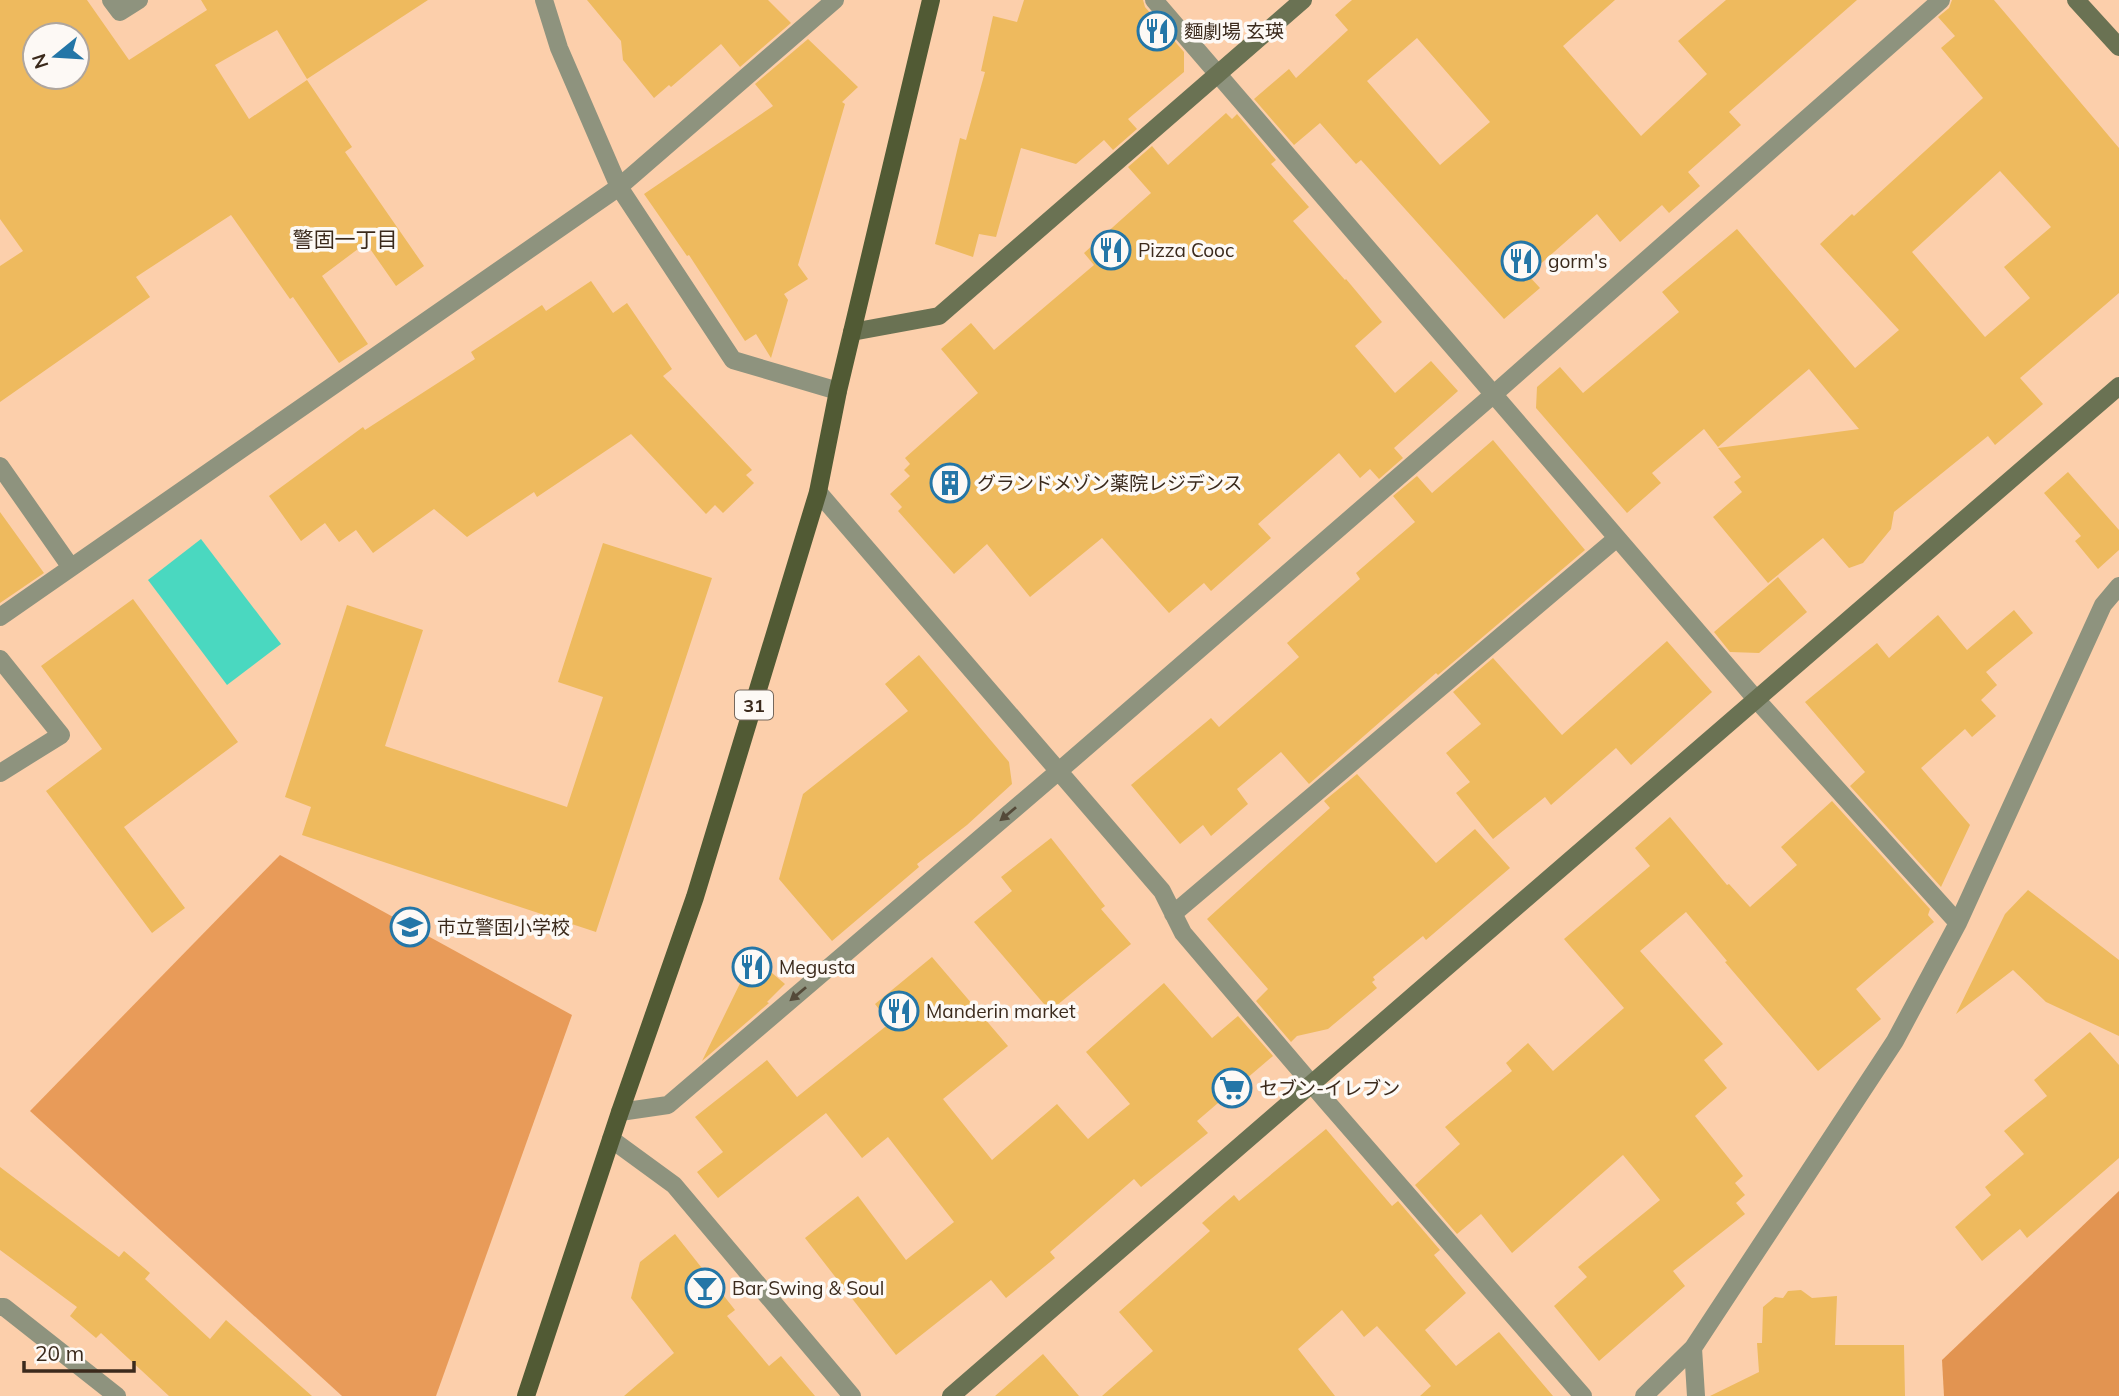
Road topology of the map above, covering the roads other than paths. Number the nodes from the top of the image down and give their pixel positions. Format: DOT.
graph roads {
  1 [pos="111,0"];
  2 [pos="139,0"];
  3 [pos="544,0"];
  4 [pos="835,0"];
  5 [pos="931,0"];
  6 [pos="1154,0"];
  7 [pos="1303,0"];
  8 [pos="1941,0"];
  9 [pos="2076,0"];
  10 [pos="2119,47"];
  11 [pos="1218,75"];
  12 [pos="619,187"];
  13 [pos="852,332"];
  14 [pos="2119,386"];
  15 [pos="838,391"];
  16 [pos="1493,394"];
  17 [pos="0,466"];
  18 [pos="818,492"];
  19 [pos="1617,538"];
  20 [pos="69,566"];
  21 [pos="2119,586"];
  22 [pos="0,617"];
  23 [pos="0,659"];
  24 [pos="1755,698"];
  25 [pos="1060,770"];
  26 [pos="0,773"];
  27 [pos="1173,914"];
  28 [pos="1958,923"];
  29 [pos="1312,1085"];
  30 [pos="620,1112"];
  31 [pos="611,1139"];
  32 [pos="0,1307"];
  33 [pos="1693,1348"];
  34 [pos="117,1396"];
  35 [pos="526,1396"];
  36 [pos="852,1396"];
  37 [pos="951,1396"];
  38 [pos="1583,1396"];
  39 [pos="1644,1396"];
  40 [pos="1696,1396"];
  1 -- 2 [label="street"];
  3 -- 12 [label="street"];
  4 -- 12 [label="street"];
  5 -- 13 [label="main road, 31"];
  6 -- 11 [label="street"];
  7 -- 11 [label="street"];
  8 -- 16 [label="street"];
  9 -- 10 [label="street"];
  11 -- 13 [label="street"];
  11 -- 16 [label="street"];
  12 -- 15 [label="street"];
  12 -- 20 [label="street"];
  13 -- 15 [label="main road, 31"];
  14 -- 24 [label="street"];
  15 -- 18 [label="main road, 31"];
  16 -- 19 [label="street"];
  16 -- 25 [label="street"];
  17 -- 20 [label="street"];
  18 -- 25 [label="street"];
  18 -- 30 [label="main road, 31"];
  19 -- 24 [label="street"];
  19 -- 27 [label="street"];
  20 -- 22 [label="street"];
  21 -- 28 [label="street"];
  23 -- 26 [label="street"];
  24 -- 28 [label="street"];
  24 -- 29 [label="street"];
  25 -- 27 [label="street"];
  25 -- 30 [label="street, one-way"];
  27 -- 29 [label="street"];
  28 -- 33 [label="street"];
  29 -- 37 [label="street"];
  29 -- 38 [label="street"];
  30 -- 31 [label="main road, 31"];
  31 -- 35 [label="main road, 31"];
  31 -- 36 [label="street"];
  32 -- 34 [label="street"];
  33 -- 39 [label="street"];
  33 -- 40 [label="street"];
}
